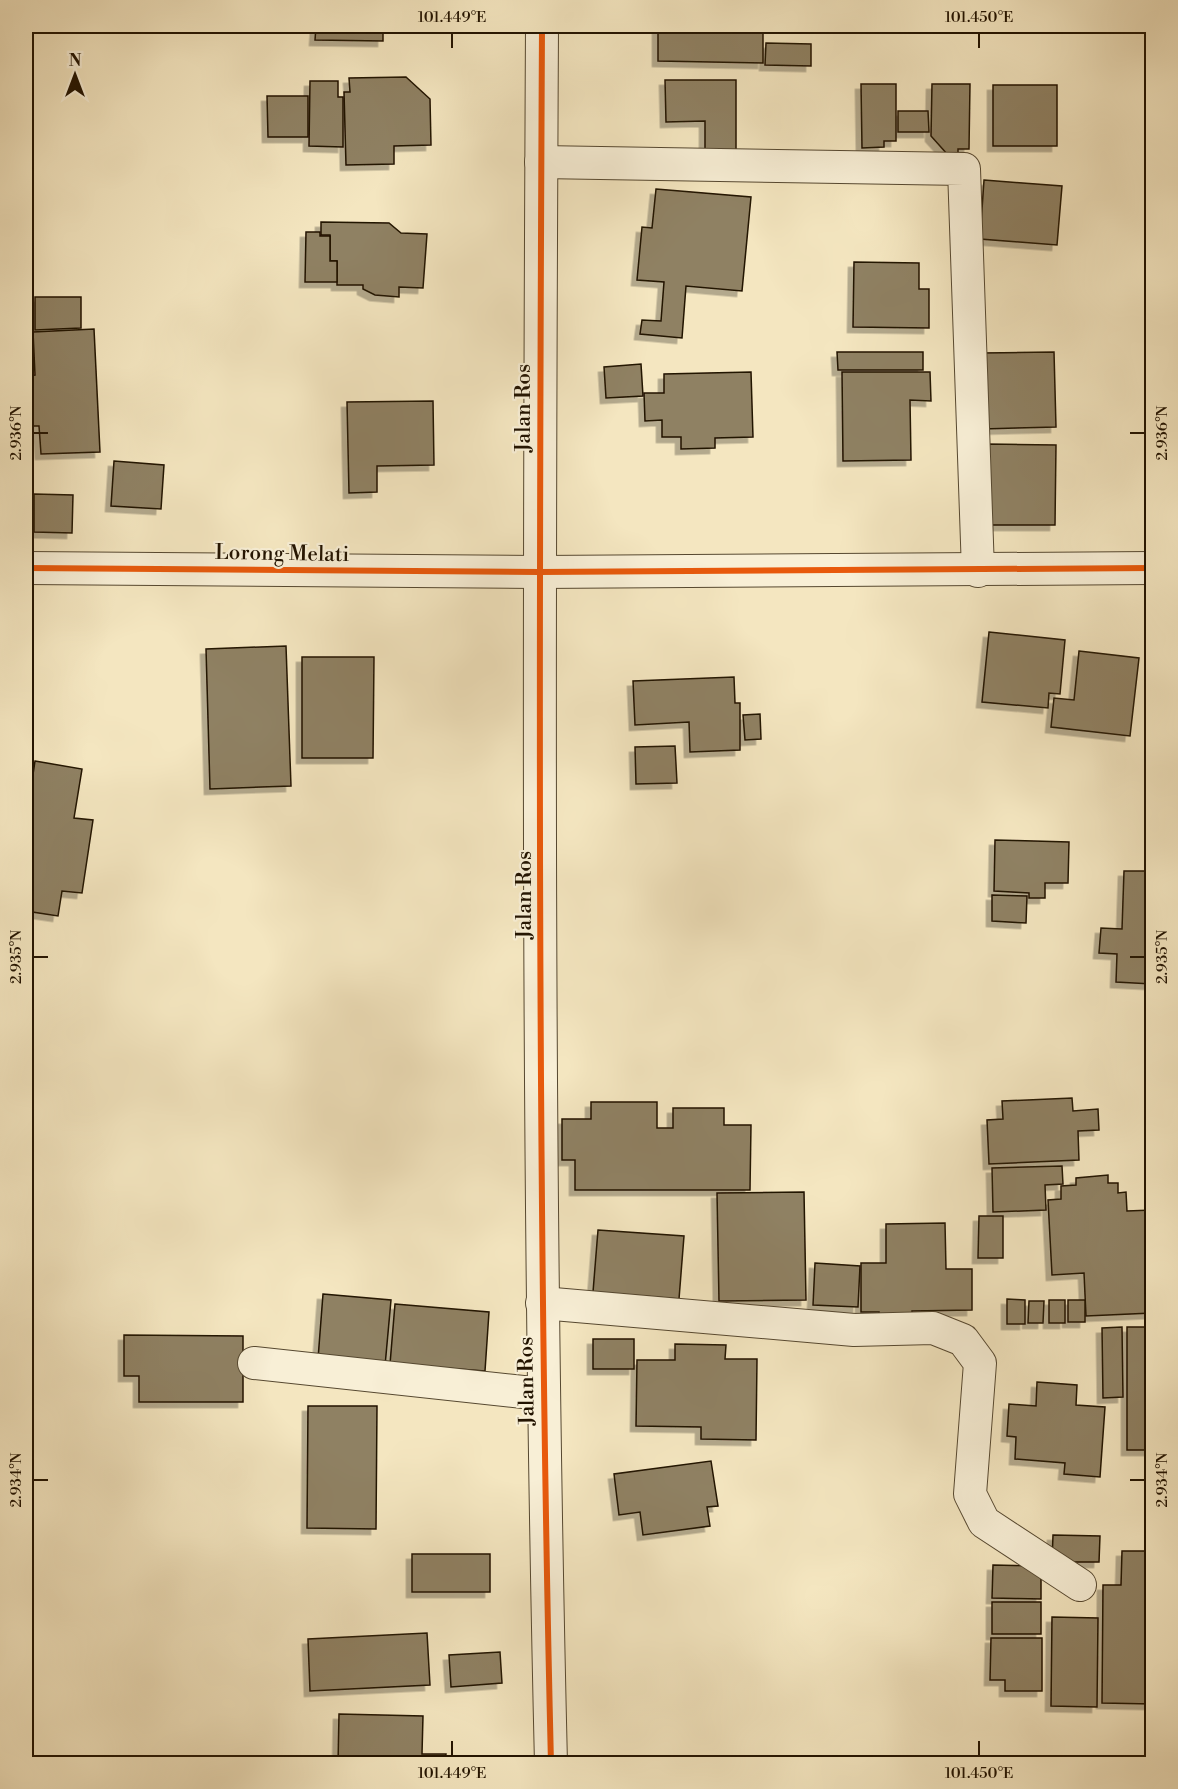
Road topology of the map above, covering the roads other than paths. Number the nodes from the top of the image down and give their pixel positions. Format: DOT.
graph roads {
  1 [pos="542,26"];
  2 [pos="541,162"];
  3 [pos="26,568"];
  4 [pos="1152,568"];
  5 [pos="978,571"];
  6 [pos="539,572"];
  7 [pos="542,1303"];
  8 [pos="254,1364"];
  9 [pos="542,1394"];
  10 [pos="1080,1585"];
  11 [pos="551,1764"];
  1 -- 2 [label="street, Jalan Ros"];
  2 -- 5 [label="street"];
  2 -- 6 [label="street, Jalan Ros"];
  3 -- 6 [label="street, Lorong Melati"];
  4 -- 5 [label="street, Lorong Melati"];
  5 -- 6 [label="street, Lorong Melati"];
  6 -- 7 [label="street, Jalan Ros"];
  7 -- 9 [label="street, Jalan Ros"];
  7 -- 10 [label="street"];
  8 -- 9 [label="street"];
  9 -- 11 [label="street, Jalan Ros"];
}
